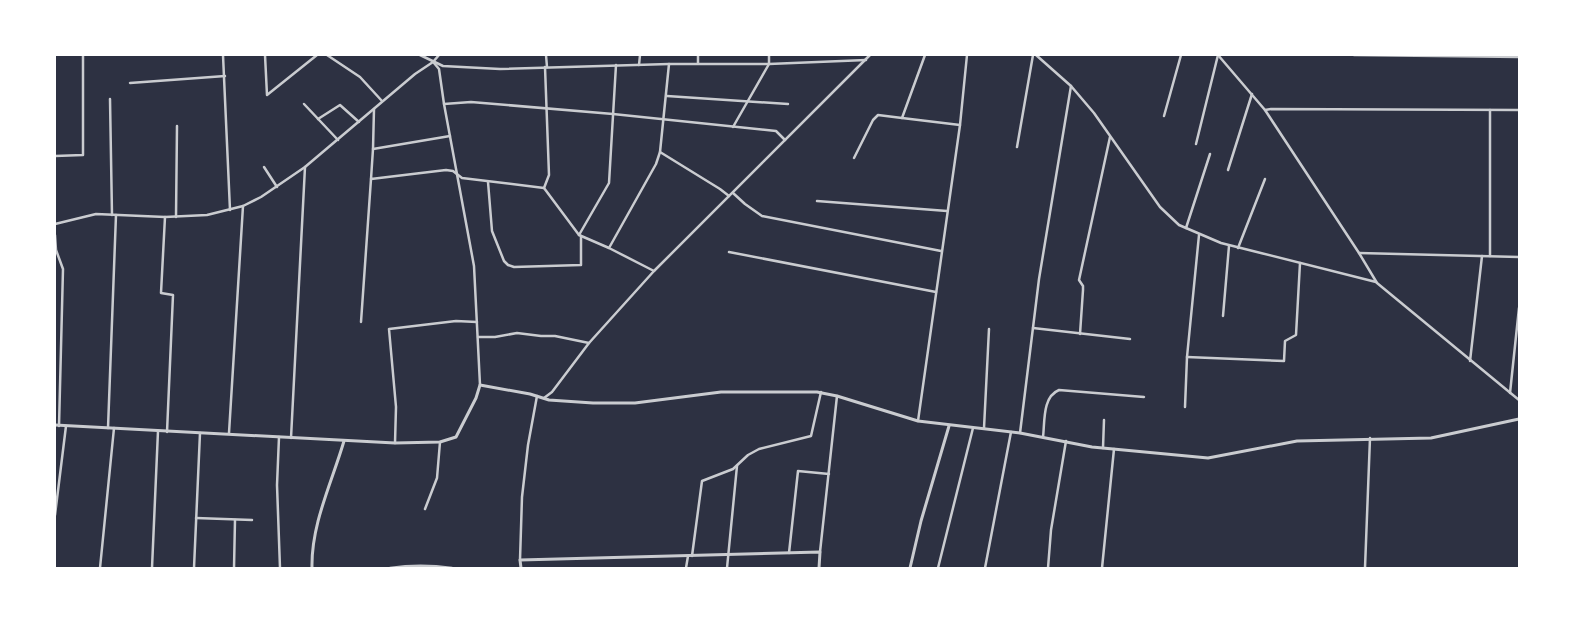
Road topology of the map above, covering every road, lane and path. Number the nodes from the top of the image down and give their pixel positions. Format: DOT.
graph roads {
  1 [pos="83,55"];
  2 [pos="223,55"];
  3 [pos="265,55"];
  4 [pos="317,55"];
  5 [pos="327,55"];
  6 [pos="420,55"];
  7 [pos="440,55"];
  8 [pos="546,55"];
  9 [pos="640,55"];
  10 [pos="698,55"];
  11 [pos="769,55"];
  12 [pos="870,55"];
  13 [pos="925,55"];
  14 [pos="967,55"];
  15 [pos="1035,55"];
  16 [pos="1181,55"];
  17 [pos="1218,55"];
  18 [pos="1354,55"];
  19 [pos="1376,55"];
  20 [pos="1439,56"];
  21 [pos="1482,56"];
  22 [pos="1519,57"];
  23 [pos="866,60"];
  24 [pos="433,62"];
  25 [pos="669,64"];
  26 [pos="698,64"];
  27 [pos="769,64"];
  28 [pos="616,65"];
  29 [pos="639,65"];
  30 [pos="546,67"];
  31 [pos="225,76"];
  32 [pos="130,83"];
  33 [pos="1071,86"];
  34 [pos="1252,94"];
  35 [pos="667,96"];
  36 [pos="110,99"];
  37 [pos="382,101"];
  38 [pos="747,102"];
  39 [pos="304,104"];
  40 [pos="444,104"];
  41 [pos="788,104"];
  42 [pos="374,109"];
  43 [pos="547,109"];
  44 [pos="1266,110"];
  45 [pos="1490,110"];
  46 [pos="1519,110"];
  47 [pos="614,114"];
  48 [pos="1164,116"];
  49 [pos="902,118"];
  50 [pos="318,119"];
  51 [pos="664,119"];
  52 [pos="358,122"];
  53 [pos="177,126"];
  54 [pos="960,126"];
  55 [pos="734,127"];
  56 [pos="450,136"];
  57 [pos="1110,137"];
  58 [pos="338,140"];
  59 [pos="786,140"];
  60 [pos="1196,144"];
  61 [pos="1017,147"];
  62 [pos="373,149"];
  63 [pos="660,152"];
  64 [pos="1210,154"];
  65 [pos="55,156"];
  66 [pos="854,158"];
  67 [pos="305,166"];
  68 [pos="264,167"];
  69 [pos="1228,170"];
  70 [pos="458,174"];
  71 [pos="371,179"];
  72 [pos="1265,180"];
  73 [pos="488,182"];
  74 [pos="277,187"];
  75 [pos="544,188"];
  76 [pos="733,193"];
  77 [pos="729,196"];
  78 [pos="817,202"];
  79 [pos="243,206"];
  80 [pos="230,210"];
  81 [pos="947,211"];
  82 [pos="114,215"];
  83 [pos="165,217"];
  84 [pos="176,217"];
  85 [pos="55,224"];
  86 [pos="1186,228"];
  87 [pos="1199,234"];
  88 [pos="55,235"];
  89 [pos="580,236"];
  90 [pos="1229,246"];
  91 [pos="609,248"];
  92 [pos="1238,248"];
  93 [pos="55,250"];
  94 [pos="941,251"];
  95 [pos="729,252"];
  96 [pos="1359,253"];
  97 [pos="1482,256"];
  98 [pos="1490,256"];
  99 [pos="1519,257"];
  100 [pos="1300,263"];
  101 [pos="654,271"];
  102 [pos="1377,283"];
  103 [pos="936,292"];
  104 [pos="1519,308"];
  105 [pos="1223,316"];
  106 [pos="360,322"];
  107 [pos="477,322"];
  108 [pos="1033,328"];
  109 [pos="989,329"];
  110 [pos="1080,334"];
  111 [pos="478,337"];
  112 [pos="1130,339"];
  113 [pos="589,343"];
  114 [pos="1187,357"];
  115 [pos="1470,360"];
  116 [pos="480,385"];
  117 [pos="821,392"];
  118 [pos="1510,392"];
  119 [pos="537,396"];
  120 [pos="837,396"];
  121 [pos="544,398"];
  122 [pos="1144,398"];
  123 [pos="1519,400"];
  124 [pos="1185,408"];
  125 [pos="1519,419"];
  126 [pos="1104,420"];
  127 [pos="918,421"];
  128 [pos="57,425"];
  129 [pos="66,426"];
  130 [pos="949,426"];
  131 [pos="108,428"];
  132 [pos="114,428"];
  133 [pos="973,428"];
  134 [pos="984,428"];
  135 [pos="158,431"];
  136 [pos="166,432"];
  137 [pos="1011,432"];
  138 [pos="200,433"];
  139 [pos="229,433"];
  140 [pos="1020,433"];
  141 [pos="279,437"];
  142 [pos="1043,437"];
  143 [pos="291,438"];
  144 [pos="1370,438"];
  145 [pos="344,440"];
  146 [pos="1066,441"];
  147 [pos="440,442"];
  148 [pos="395,443"];
  149 [pos="1103,448"];
  150 [pos="1114,448"];
  151 [pos="737,466"];
  152 [pos="829,474"];
  153 [pos="425,509"];
  154 [pos="55,515"];
  155 [pos="196,518"];
  156 [pos="235,520"];
  157 [pos="252,520"];
  158 [pos="789,552"];
  159 [pos="820,552"];
  160 [pos="728,554"];
  161 [pos="690,556"];
  162 [pos="520,560"];
  163 [pos="100,568"];
  164 [pos="152,568"];
  165 [pos="194,568"];
  166 [pos="234,568"];
  167 [pos="280,568"];
  168 [pos="312,568"];
  169 [pos="390,568"];
  170 [pos="452,568"];
  171 [pos="521,568"];
  172 [pos="686,568"];
  173 [pos="727,568"];
  174 [pos="818,568"];
  175 [pos="910,568"];
  176 [pos="938,568"];
  177 [pos="984,568"];
  178 [pos="1048,568"];
  179 [pos="1102,568"];
  180 [pos="1365,568"];
  1 -- 65 [label="street"];
  2 -- 31 [label="street"];
  3 -- 4 [label="street"];
  5 -- 37 [label="street"];
  6 -- 24 [label="street"];
  7 -- 24 [label="street"];
  8 -- 30 [label="street"];
  9 -- 29 [label="street"];
  10 -- 26 [label="street"];
  11 -- 27 [label="street"];
  12 -- 23 [label="street"];
  13 -- 49 [label="street"];
  14 -- 54 [label="street"];
  15 -- 33 [label="street"];
  15 -- 61 [label="street"];
  16 -- 48 [label="street"];
  17 -- 34 [label="street"];
  17 -- 60 [label="street"];
  18 -- 19 [label="street"];
  19 -- 20 [label="street"];
  20 -- 21 [label="street"];
  21 -- 22 [label="street"];
  23 -- 27 [label="street"];
  23 -- 59 [label="street"];
  24 -- 30 [label="street"];
  24 -- 37 [label="street"];
  24 -- 40 [label="street"];
  25 -- 26 [label="street"];
  25 -- 29 [label="street"];
  25 -- 35 [label="street"];
  26 -- 27 [label="street"];
  27 -- 38 [label="street"];
  28 -- 29 [label="street"];
  28 -- 30 [label="street"];
  28 -- 47 [label="street"];
  30 -- 43 [label="street"];
  31 -- 32 [label="street"];
  31 -- 80 [label="street"];
  33 -- 57 [label="street"];
  33 -- 108 [label="street"];
  34 -- 44 [label="street"];
  34 -- 69 [label="street"];
  35 -- 38 [label="street"];
  35 -- 51 [label="street"];
  36 -- 82 [label="street"];
  37 -- 42 [label="street"];
  38 -- 41 [label="street"];
  38 -- 55 [label="street"];
  39 -- 50 [label="street"];
  40 -- 43 [label="street"];
  40 -- 56 [label="street"];
  42 -- 52 [label="street"];
  42 -- 62 [label="street"];
  43 -- 47 [label="street"];
  43 -- 75 [label="street"];
  44 -- 45 [label="street"];
  44 -- 96 [label="street"];
  45 -- 46 [label="street"];
  45 -- 98 [label="street"];
  47 -- 51 [label="street"];
  47 -- 89 [label="street"];
  49 -- 54 [label="street"];
  49 -- 66 [label="street"];
  50 -- 52 [label="street"];
  50 -- 58 [label="street"];
  51 -- 55 [label="street"];
  51 -- 63 [label="street"];
  52 -- 58 [label="street"];
  53 -- 84 [label="street"];
  54 -- 81 [label="street"];
  55 -- 59 [label="street"];
  56 -- 62 [label="street"];
  56 -- 70 [label="street"];
  57 -- 86 [label="street"];
  57 -- 110 [label="street"];
  58 -- 67 [label="street"];
  59 -- 76 [label="street"];
  62 -- 71 [label="street"];
  63 -- 77 [label="street"];
  63 -- 91 [label="street"];
  64 -- 86 [label="street"];
  67 -- 74 [label="street"];
  67 -- 143 [label="street"];
  68 -- 74 [label="street"];
  70 -- 71 [label="street"];
  70 -- 73 [label="street"];
  70 -- 107 [label="street"];
  71 -- 106 [label="street"];
  72 -- 92 [label="street"];
  73 -- 75 [label="street"];
  73 -- 89 [label="street"];
  74 -- 79 [label="street"];
  75 -- 89 [label="street"];
  76 -- 77 [label="street"];
  76 -- 94 [label="street"];
  77 -- 101 [label="street"];
  78 -- 81 [label="street"];
  79 -- 80 [label="street"];
  79 -- 139 [label="street"];
  80 -- 84 [label="street"];
  81 -- 94 [label="street"];
  82 -- 83 [label="street"];
  82 -- 85 [label="street"];
  82 -- 131 [label="street"];
  83 -- 84 [label="street"];
  83 -- 136 [label="street"];
  86 -- 87 [label="street"];
  87 -- 90 [label="street"];
  87 -- 114 [label="street"];
  88 -- 93 [label="street"];
  89 -- 91 [label="street"];
  90 -- 92 [label="street"];
  90 -- 105 [label="street"];
  91 -- 101 [label="street"];
  92 -- 100 [label="street"];
  93 -- 128 [label="street"];
  94 -- 103 [label="street"];
  95 -- 103 [label="street"];
  96 -- 97 [label="street"];
  96 -- 102 [label="street"];
  97 -- 98 [label="street"];
  97 -- 115 [label="street"];
  98 -- 99 [label="street"];
  100 -- 102 [label="street"];
  100 -- 114 [label="street"];
  101 -- 113 [label="street"];
  102 -- 115 [label="street"];
  103 -- 127 [label="street"];
  104 -- 118 [label="street"];
  107 -- 111 [label="street"];
  107 -- 148 [label="street"];
  108 -- 110 [label="street"];
  108 -- 140 [label="street"];
  109 -- 134 [label="street"];
  110 -- 112 [label="street"];
  111 -- 113 [label="street"];
  111 -- 116 [label="street"];
  113 -- 121 [label="street"];
  114 -- 124 [label="street"];
  115 -- 118 [label="street"];
  116 -- 119 [label="street"];
  116 -- 147 [label="street"];
  117 -- 120 [label="street"];
  117 -- 121 [label="street"];
  117 -- 151 [label="street"];
  118 -- 123 [label="street"];
  119 -- 121 [label="street"];
  119 -- 162 [label="street"];
  120 -- 127 [label="street"];
  120 -- 152 [label="street"];
  122 -- 142 [label="street"];
  125 -- 144 [label="street"];
  126 -- 149 [label="street"];
  127 -- 130 [label="street"];
  128 -- 129 [label="street"];
  129 -- 131 [label="street"];
  129 -- 154 [label="street"];
  130 -- 133 [label="street"];
  130 -- 175 [label="street"];
  131 -- 132 [label="street"];
  132 -- 135 [label="street"];
  132 -- 163 [label="street"];
  133 -- 134 [label="street"];
  133 -- 176 [label="street"];
  134 -- 137 [label="street"];
  135 -- 136 [label="street"];
  135 -- 164 [label="street"];
  136 -- 138 [label="street"];
  137 -- 140 [label="street"];
  137 -- 177 [label="street"];
  138 -- 139 [label="street"];
  138 -- 155 [label="street"];
  139 -- 141 [label="street"];
  140 -- 142 [label="street"];
  141 -- 143 [label="street"];
  141 -- 167 [label="street"];
  142 -- 146 [label="street"];
  143 -- 145 [label="street"];
  144 -- 150 [label="street"];
  144 -- 180 [label="street"];
  145 -- 148 [label="street"];
  145 -- 168 [label="street"];
  146 -- 149 [label="street"];
  146 -- 178 [label="street"];
  147 -- 148 [label="street"];
  147 -- 153 [label="street"];
  149 -- 150 [label="street"];
  150 -- 179 [label="street"];
  151 -- 160 [label="street"];
  151 -- 161 [label="street"];
  152 -- 158 [label="street"];
  152 -- 159 [label="street"];
  155 -- 156 [label="street"];
  155 -- 165 [label="street"];
  156 -- 157 [label="street"];
  156 -- 166 [label="street"];
  158 -- 159 [label="street"];
  158 -- 160 [label="street"];
  159 -- 174 [label="street"];
  160 -- 161 [label="street"];
  160 -- 173 [label="street"];
  161 -- 162 [label="street"];
  161 -- 172 [label="street"];
  162 -- 171 [label="street"];
  169 -- 170 [label="street"];
}
